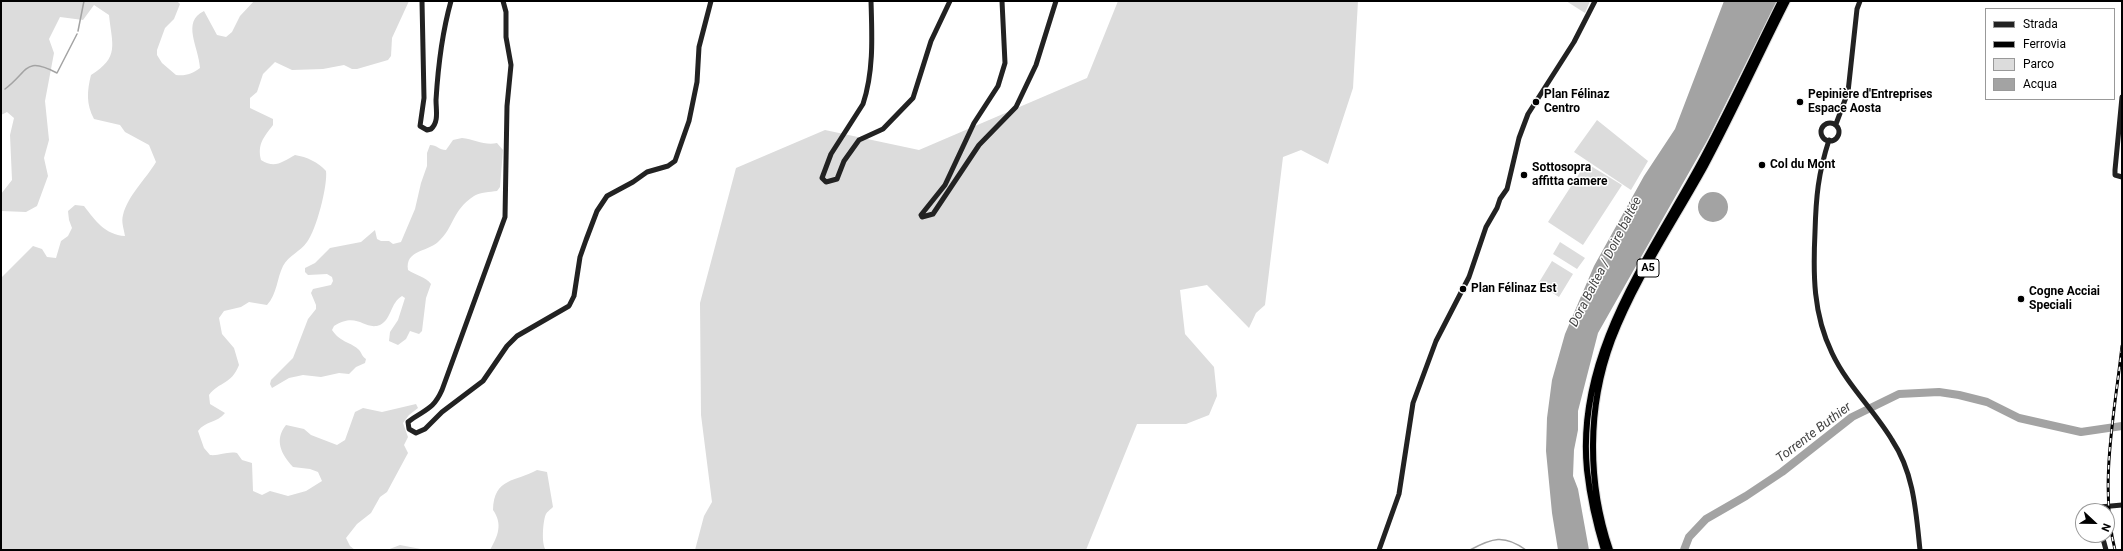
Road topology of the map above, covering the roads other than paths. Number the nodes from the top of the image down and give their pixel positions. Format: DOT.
graph roads {
  1 [pos="422,1"];
  2 [pos="451,1"];
  3 [pos="503,1"];
  4 [pos="711,1"];
  5 [pos="871,1"];
  6 [pos="950,1"];
  7 [pos="1002,1"];
  8 [pos="1056,1"];
  9 [pos="1595,1"];
  10 [pos="1860,1"];
  11 [pos="1784,3"];
  12 [pos="2122,97"];
  13 [pos="1836,124"];
  14 [pos="1829,140"];
  15 [pos="2122,177"];
  16 [pos="1379,550"];
  17 [pos="1604,550"];
  18 [pos="1610,550"];
  19 [pos="1920,550"];
  1 -- 2 [label="street"];
  3 -- 4 [label="street"];
  5 -- 6 [label="street"];
  7 -- 8 [label="street"];
  9 -- 16 [label="street"];
  10 -- 13 [label="street"];
  11 -- 17 [label="highway, A5"];
  11 -- 18 [label="highway, A5"];
  12 -- 15 [label="street"];
  13 -- 14 [label="street"];
  13 -- 14 [label="street"];
  14 -- 19 [label="street"];
}
